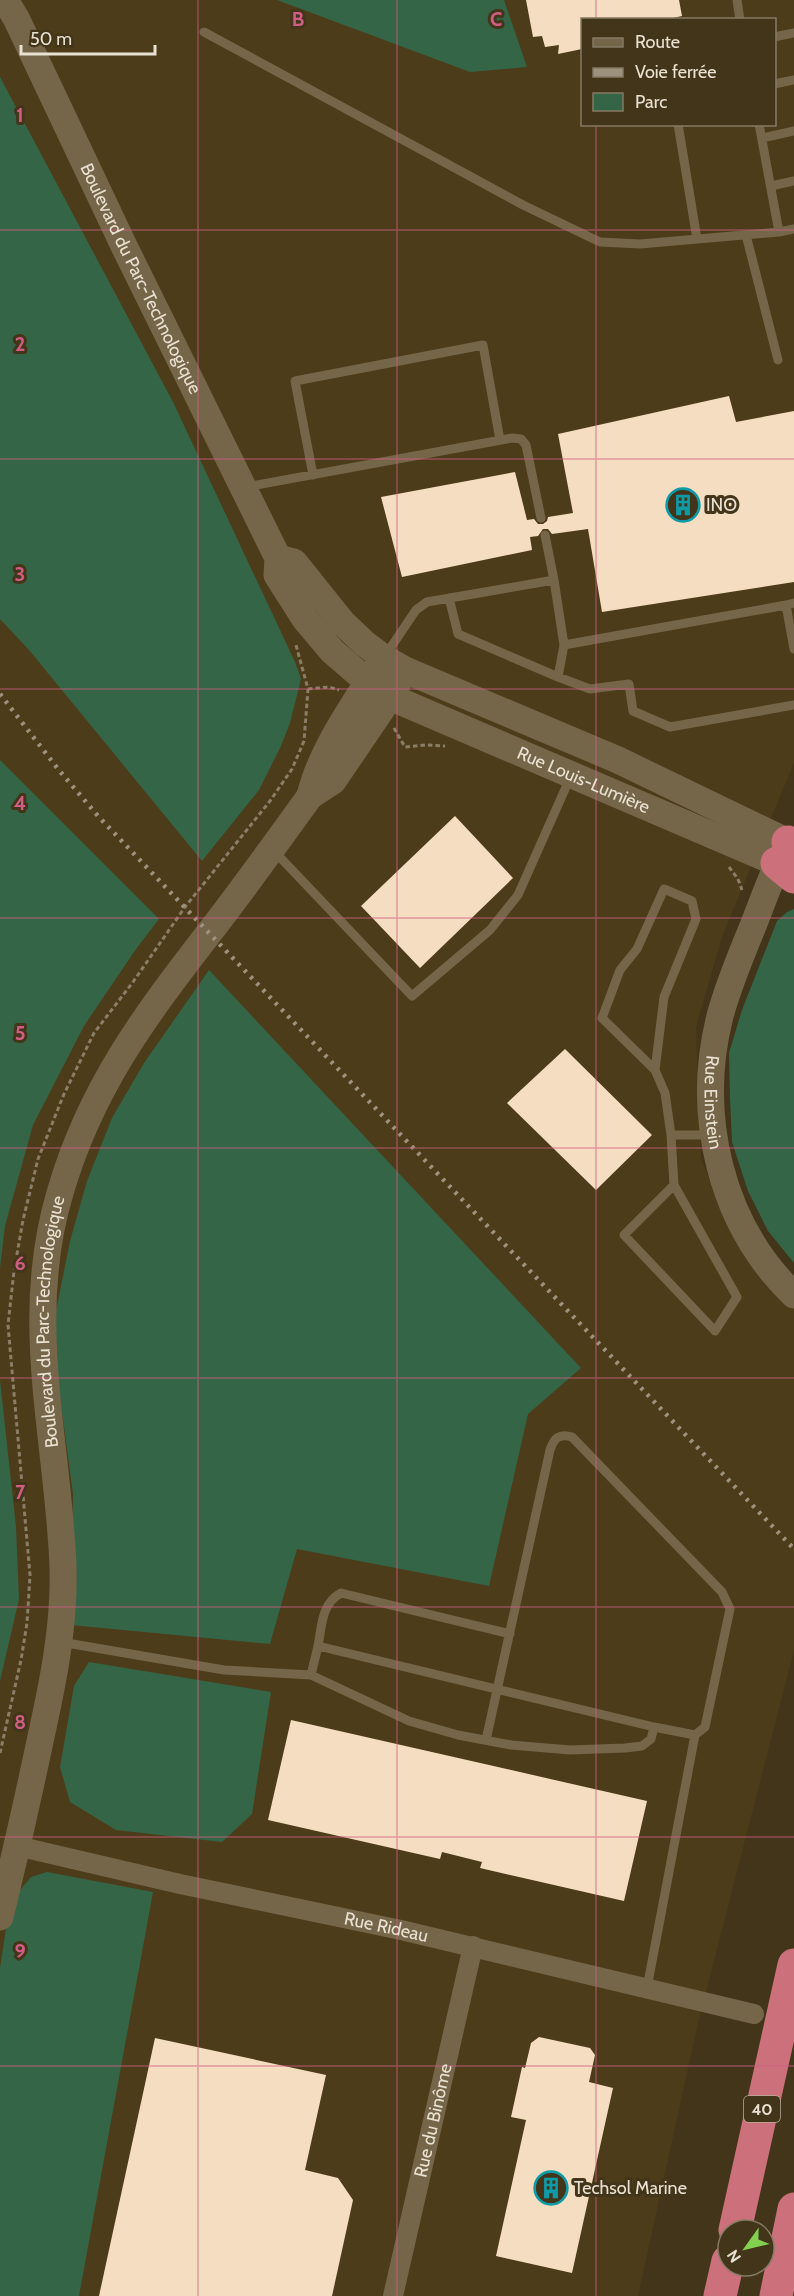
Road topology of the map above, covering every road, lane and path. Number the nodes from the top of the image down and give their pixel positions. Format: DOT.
graph roads {
  1 [pos="5,0"];
  2 [pos="737,0"];
  3 [pos="740,18"];
  4 [pos="204,32"];
  5 [pos="794,33"];
  6 [pos="776,37"];
  7 [pos="794,80"];
  8 [pos="776,84"];
  9 [pos="678,126"];
  10 [pos="759,126"];
  11 [pos="794,130"];
  12 [pos="762,138"];
  13 [pos="794,181"];
  14 [pos="771,186"];
  15 [pos="794,229"];
  16 [pos="779,232"];
  17 [pos="746,235"];
  18 [pos="697,239"];
  19 [pos="778,360"];
  20 [pos="500,441"];
  21 [pos="313,475"];
  22 [pos="243,488"];
  23 [pos="542,518"];
  24 [pos="545,535"];
  25 [pos="278,558"];
  26 [pos="554,580"];
  27 [pos="449,598"];
  28 [pos="790,604"];
  29 [pos="564,645"];
  30 [pos="794,650"];
  31 [pos="394,664"];
  32 [pos="558,677"];
  33 [pos="308,689"];
  34 [pos="379,690"];
  35 [pos="794,705"];
  36 [pos="447,746"];
  37 [pos="405,747"];
  38 [pos="572,775"];
  39 [pos="273,849"];
  40 [pos="789,851"];
  41 [pos="723,863"];
  42 [pos="743,899"];
  43 [pos="655,1070"];
  44 [pos="671,1135"];
  45 [pos="714,1135"];
  46 [pos="674,1185"];
  47 [pos="794,1295"];
  48 [pos="510,1634"];
  49 [pos="59,1642"];
  50 [pos="318,1646"];
  51 [pos="311,1675"];
  52 [pos="497,1689"];
  53 [pos="654,1727"];
  54 [pos="695,1736"];
  55 [pos="486,1740"];
  56 [pos="0,1753"];
  57 [pos="17,1846"];
  58 [pos="0,1917"];
  59 [pos="473,1946"];
  60 [pos="794,1965"];
  61 [pos="647,1988"];
  62 [pos="754,2014"];
  63 [pos="794,2209"];
  64 [pos="738,2218"];
  65 [pos="794,2250"];
  66 [pos="724,2278"];
  67 [pos="393,2296"];
  68 [pos="720,2296"];
  69 [pos="778,2296"];
  1 -- 22 [label="street, Boulevard du Parc-Technologique"];
  2 -- 3 [label="lane"];
  4 -- 18 [label="lane"];
  5 -- 6 [label="lane"];
  7 -- 8 [label="lane"];
  9 -- 18 [label="lane"];
  10 -- 12 [label="lane"];
  11 -- 12 [label="lane"];
  12 -- 14 [label="lane"];
  13 -- 14 [label="lane"];
  14 -- 16 [label="lane"];
  15 -- 16 [label="lane"];
  16 -- 17 [label="lane"];
  17 -- 18 [label="lane"];
  17 -- 19 [label="lane"];
  20 -- 21 [label="lane"];
  20 -- 21 [label="lane"];
  20 -- 23 [label="lane"];
  21 -- 22 [label="lane"];
  22 -- 25 [label="street, Boulevard du Parc-Technologique"];
  24 -- 26 [label="lane"];
  25 -- 31 [label="street"];
  25 -- 34 [label="street, Boulevard du Parc-Technologique"];
  26 -- 27 [label="lane"];
  26 -- 29 [label="lane"];
  27 -- 31 [label="lane"];
  27 -- 32 [label="lane"];
  28 -- 29 [label="lane"];
  28 -- 30 [label="lane"];
  29 -- 32 [label="lane"];
  31 -- 34 [label="street, Boulevard du Parc-Technologique"];
  31 -- 40 [label="street, Rue Louis-Lumière"];
  32 -- 35 [label="lane"];
  33 -- 56 [label="path"];
  34 -- 38 [label="street, Rue Louis-Lumière"];
  34 -- 39 [label="street, Boulevard du Parc-Technologique"];
  36 -- 37 [label="path"];
  38 -- 39 [label="lane"];
  38 -- 40 [label="street, Rue Louis-Lumière"];
  39 -- 49 [label="street, Boulevard du Parc-Technologique"];
  40 -- 45 [label="street, Rue Einstein"];
  41 -- 42 [label="path"];
  43 -- 43 [label="lane"];
  43 -- 44 [label="lane"];
  44 -- 45 [label="lane"];
  44 -- 46 [label="lane"];
  45 -- 47 [label="street, Rue Einstein"];
  46 -- 46 [label="lane"];
  48 -- 50 [label="lane"];
  48 -- 52 [label="lane"];
  48 -- 54 [label="lane"];
  49 -- 51 [label="lane"];
  49 -- 57 [label="street, Boulevard du Parc-Technologique"];
  50 -- 51 [label="lane"];
  50 -- 52 [label="lane"];
  51 -- 55 [label="lane"];
  52 -- 53 [label="lane"];
  52 -- 55 [label="lane"];
  53 -- 54 [label="lane"];
  53 -- 55 [label="lane"];
  54 -- 61 [label="lane"];
  57 -- 58 [label="street, Boulevard du Parc-Technologique"];
  57 -- 59 [label="street, Rue Rideau"];
  59 -- 61 [label="street, Rue Rideau"];
  59 -- 67 [label="street, Rue du Binôme"];
  60 -- 64 [label="highway, 40"];
  61 -- 62 [label="street, Rue Rideau"];
  63 -- 69 [label="highway"];
  65 -- 69 [label="highway"];
  66 -- 68 [label="highway"];
}
